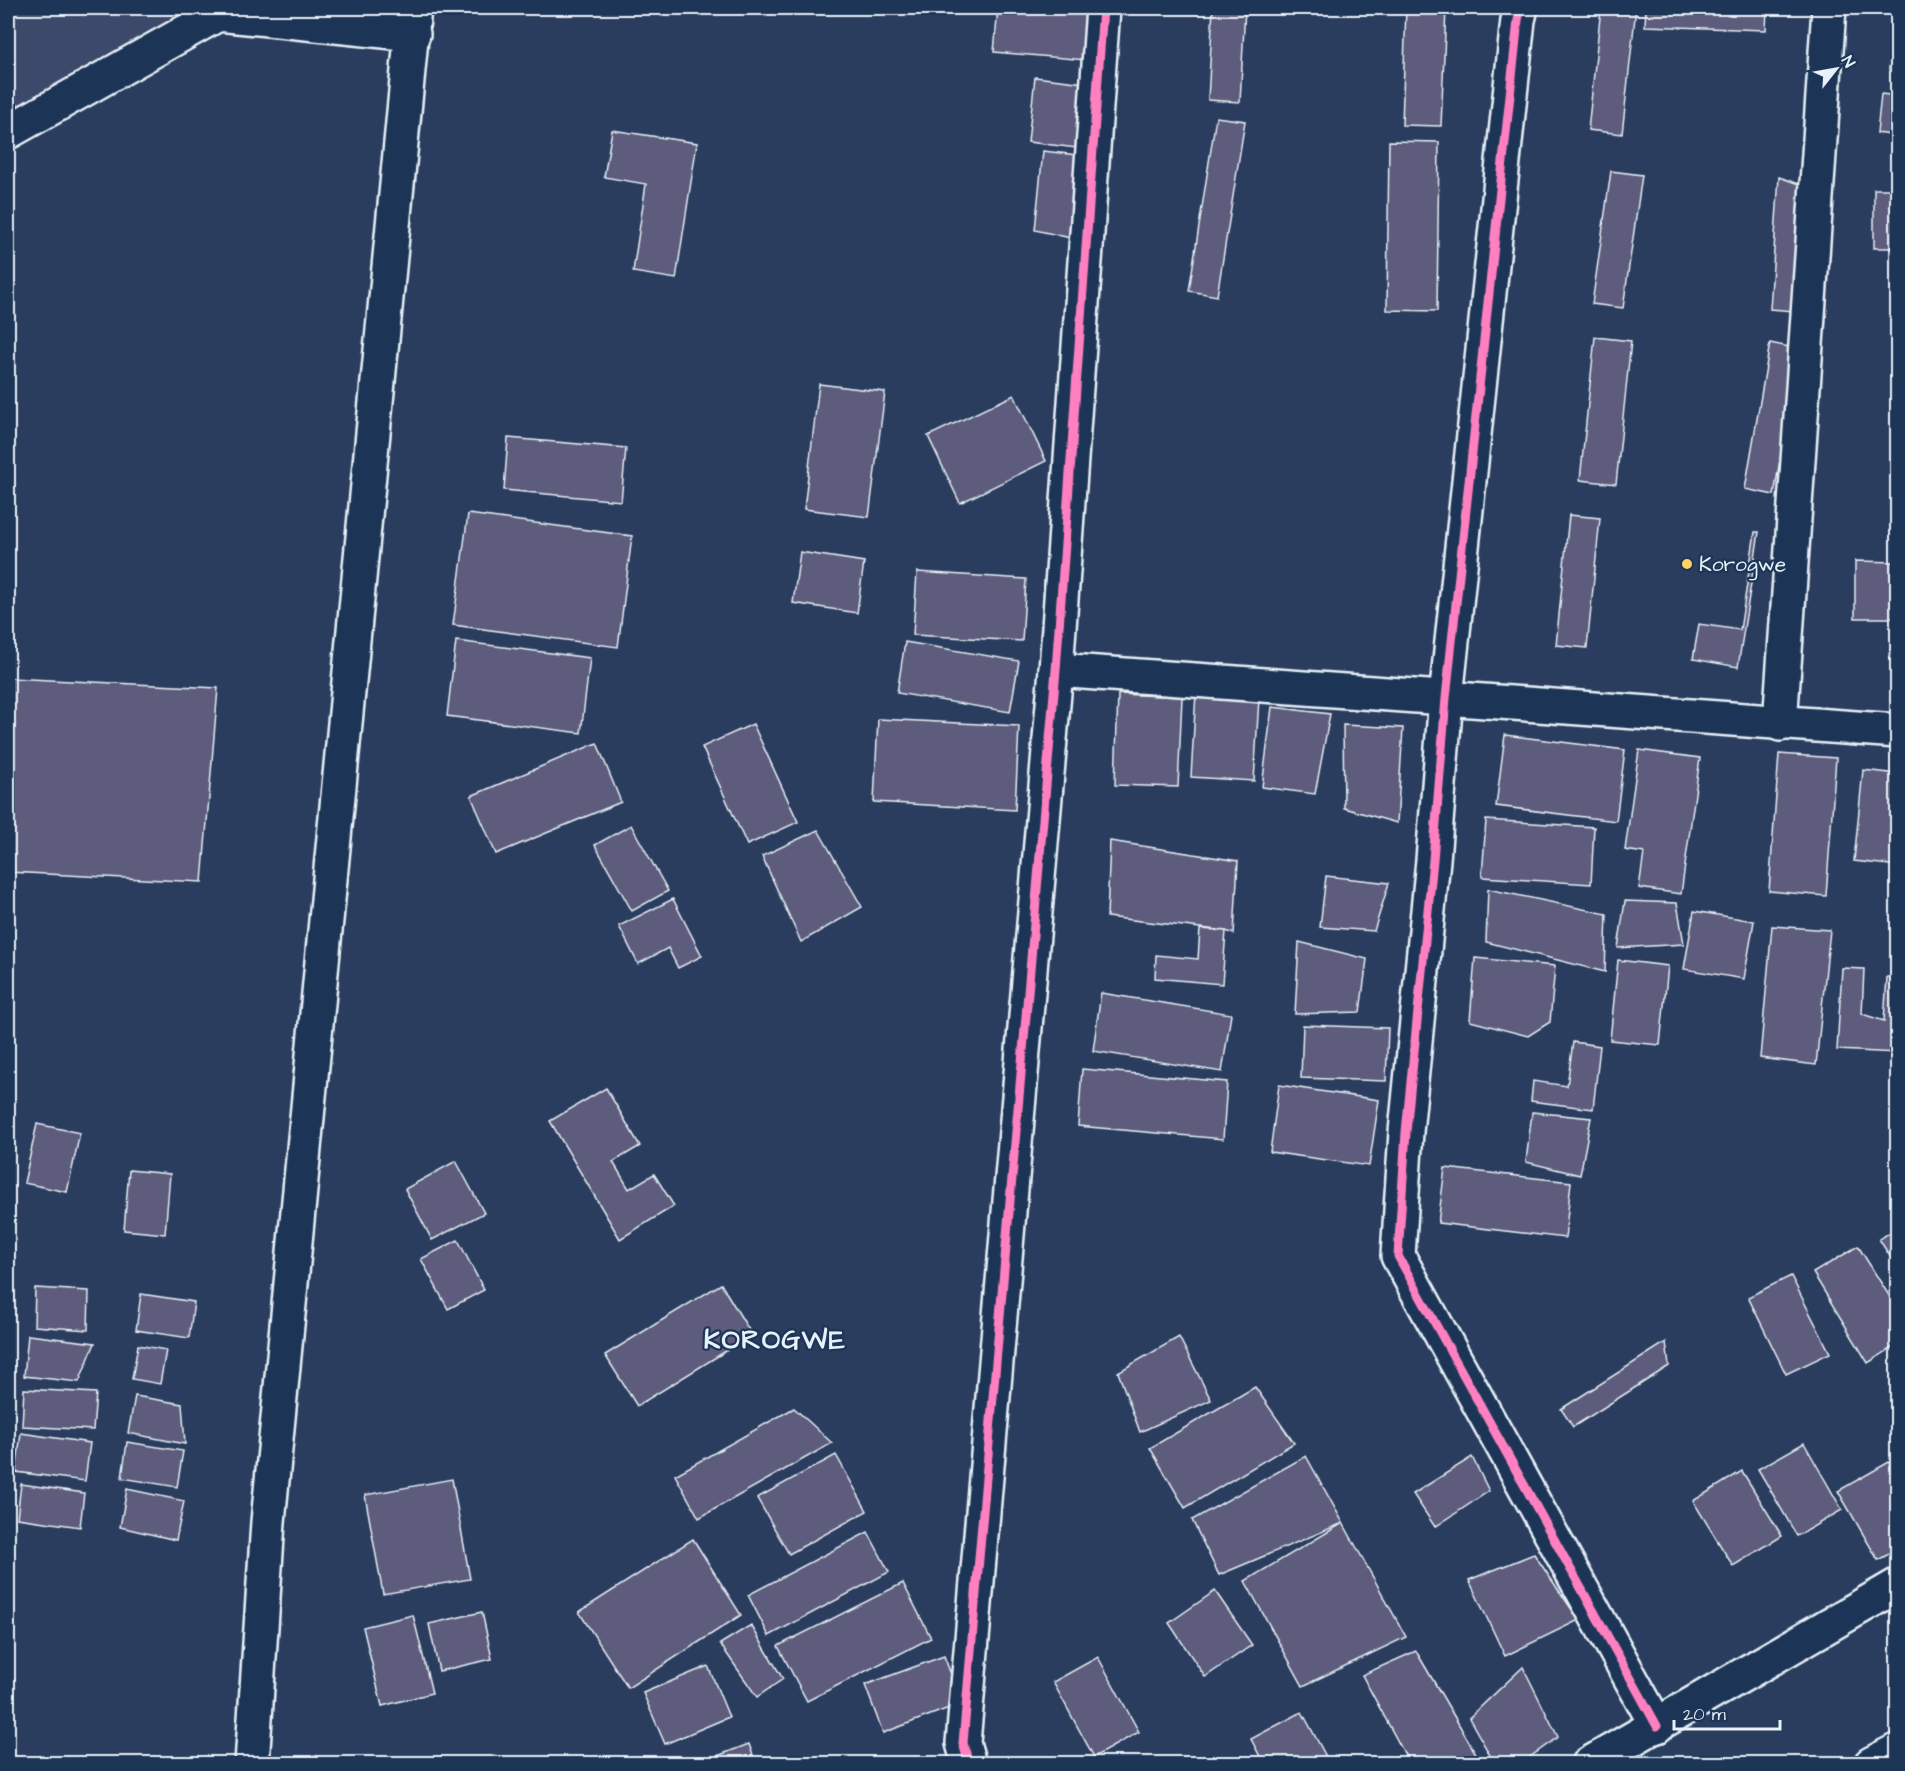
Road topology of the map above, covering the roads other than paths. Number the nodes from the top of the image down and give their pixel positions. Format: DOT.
graph roads {
  1 [pos="1103,8"];
  2 [pos="1521,8"];
  3 [pos="1829,8"];
  4 [pos="413,21"];
  5 [pos="8,132"];
  6 [pos="1056,670"];
  7 [pos="1446,698"];
  8 [pos="1780,724"];
  9 [pos="1898,731"];
  10 [pos="1898,1586"];
  11 [pos="1657,1726"];
  12 [pos="1898,1750"];
  13 [pos="252,1764"];
  14 [pos="969,1764"];
  15 [pos="1589,1764"];
  16 [pos="1871,1764"];
  1 -- 6 [label="main road"];
  2 -- 7 [label="main road"];
  3 -- 8 [label="main road"];
  4 -- 5 [label="main road"];
  4 -- 13 [label="main road"];
  6 -- 7 [label="main road"];
  6 -- 14 [label="main road"];
  7 -- 8 [label="main road"];
  7 -- 11 [label="main road"];
  8 -- 9 [label="main road"];
  10 -- 11 [label="main road"];
  11 -- 15 [label="main road"];
  12 -- 16 [label="main road"];
}
